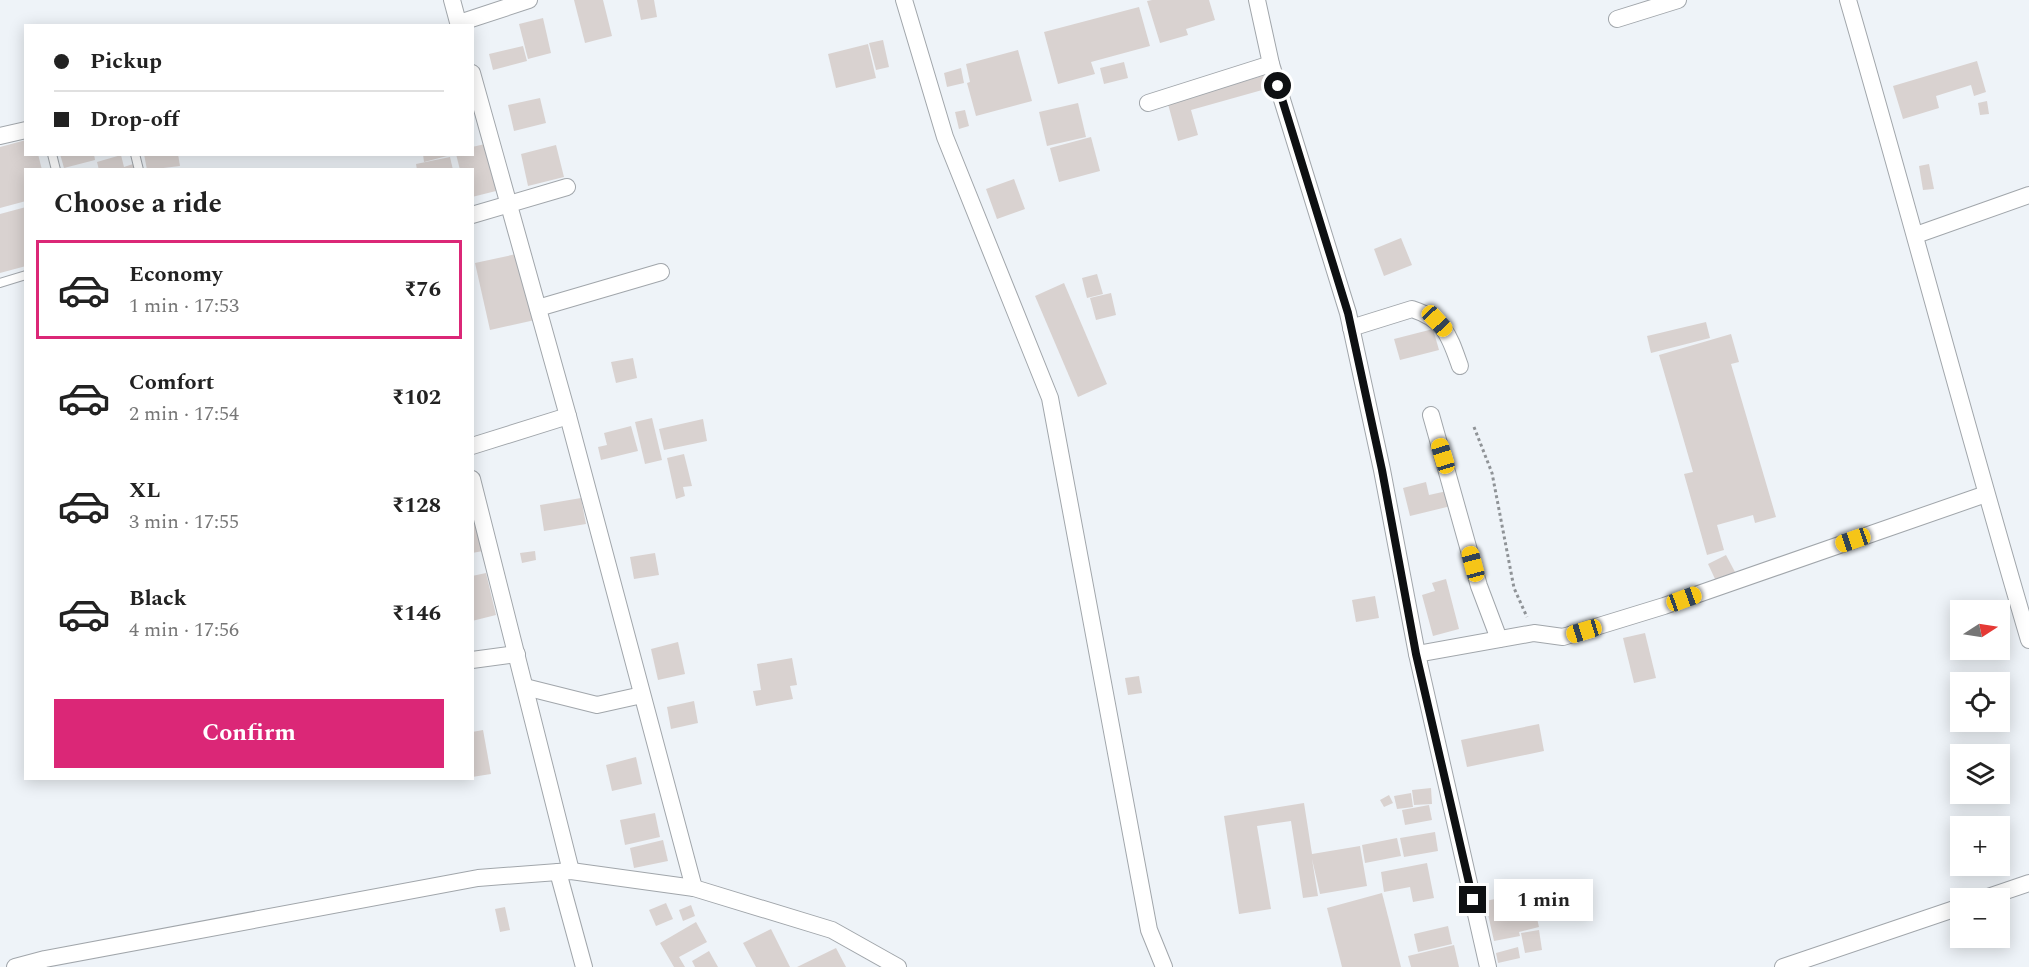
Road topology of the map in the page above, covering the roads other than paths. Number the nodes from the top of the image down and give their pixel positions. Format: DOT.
graph roads {
  1 [pos="452,0"];
  2 [pos="530,0"];
  3 [pos="904,0"];
  4 [pos="1257,0"];
  5 [pos="1678,0"];
  6 [pos="1848,0"];
  7 [pos="1617,19"];
  8 [pos="459,24"];
  9 [pos="462,24"];
  10 [pos="1271,64"];
  11 [pos="474,82"];
  12 [pos="1148,103"];
  13 [pos="24,130"];
  14 [pos="0,136"];
  15 [pos="567,187"];
  16 [pos="2029,195"];
  17 [pos="509,205"];
  18 [pos="474,214"];
  19 [pos="1916,235"];
  20 [pos="661,272"];
  21 [pos="24,276"];
  22 [pos="0,283"];
  23 [pos="538,308"];
  24 [pos="1351,328"];
  25 [pos="1460,366"];
  26 [pos="1431,415"];
  27 [pos="568,416"];
  28 [pos="474,445"];
  29 [pos="474,487"];
  30 [pos="1986,494"];
  31 [pos="1499,639"];
  32 [pos="2029,639"];
  33 [pos="517,654"];
  34 [pos="1416,654"];
  35 [pos="474,660"];
  36 [pos="525,687"];
  37 [pos="642,695"];
  38 [pos="564,872"];
  39 [pos="2029,884"];
  40 [pos="694,888"];
  41 [pos="2010,890"];
  42 [pos="1950,910"];
  43 [pos="15,967"];
  44 [pos="584,967"];
  45 [pos="898,967"];
  46 [pos="1164,967"];
  47 [pos="1488,967"];
  48 [pos="1783,967"];
  1 -- 8 [label="street"];
  2 -- 9 [label="street"];
  3 -- 46 [label="street"];
  4 -- 10 [label="street"];
  5 -- 7 [label="street"];
  6 -- 19 [label="street"];
  10 -- 12 [label="street"];
  10 -- 24 [label="street"];
  11 -- 17 [label="street"];
  13 -- 14 [label="street"];
  15 -- 17 [label="street"];
  16 -- 19 [label="street"];
  17 -- 18 [label="street"];
  17 -- 23 [label="street"];
  19 -- 30 [label="street"];
  20 -- 23 [label="street"];
  21 -- 22 [label="lane"];
  23 -- 27 [label="street"];
  24 -- 25 [label="street"];
  24 -- 34 [label="street"];
  26 -- 31 [label="street"];
  27 -- 28 [label="street"];
  27 -- 37 [label="street"];
  29 -- 33 [label="street"];
  30 -- 31 [label="street"];
  30 -- 32 [label="street"];
  31 -- 34 [label="street"];
  33 -- 35 [label="street"];
  33 -- 36 [label="street"];
  34 -- 47 [label="street"];
  36 -- 37 [label="street"];
  36 -- 38 [label="street"];
  37 -- 40 [label="street"];
  38 -- 40 [label="street"];
  38 -- 43 [label="street"];
  38 -- 44 [label="street"];
  39 -- 41 [label="street"];
  40 -- 45 [label="street"];
  42 -- 48 [label="street"];
}
